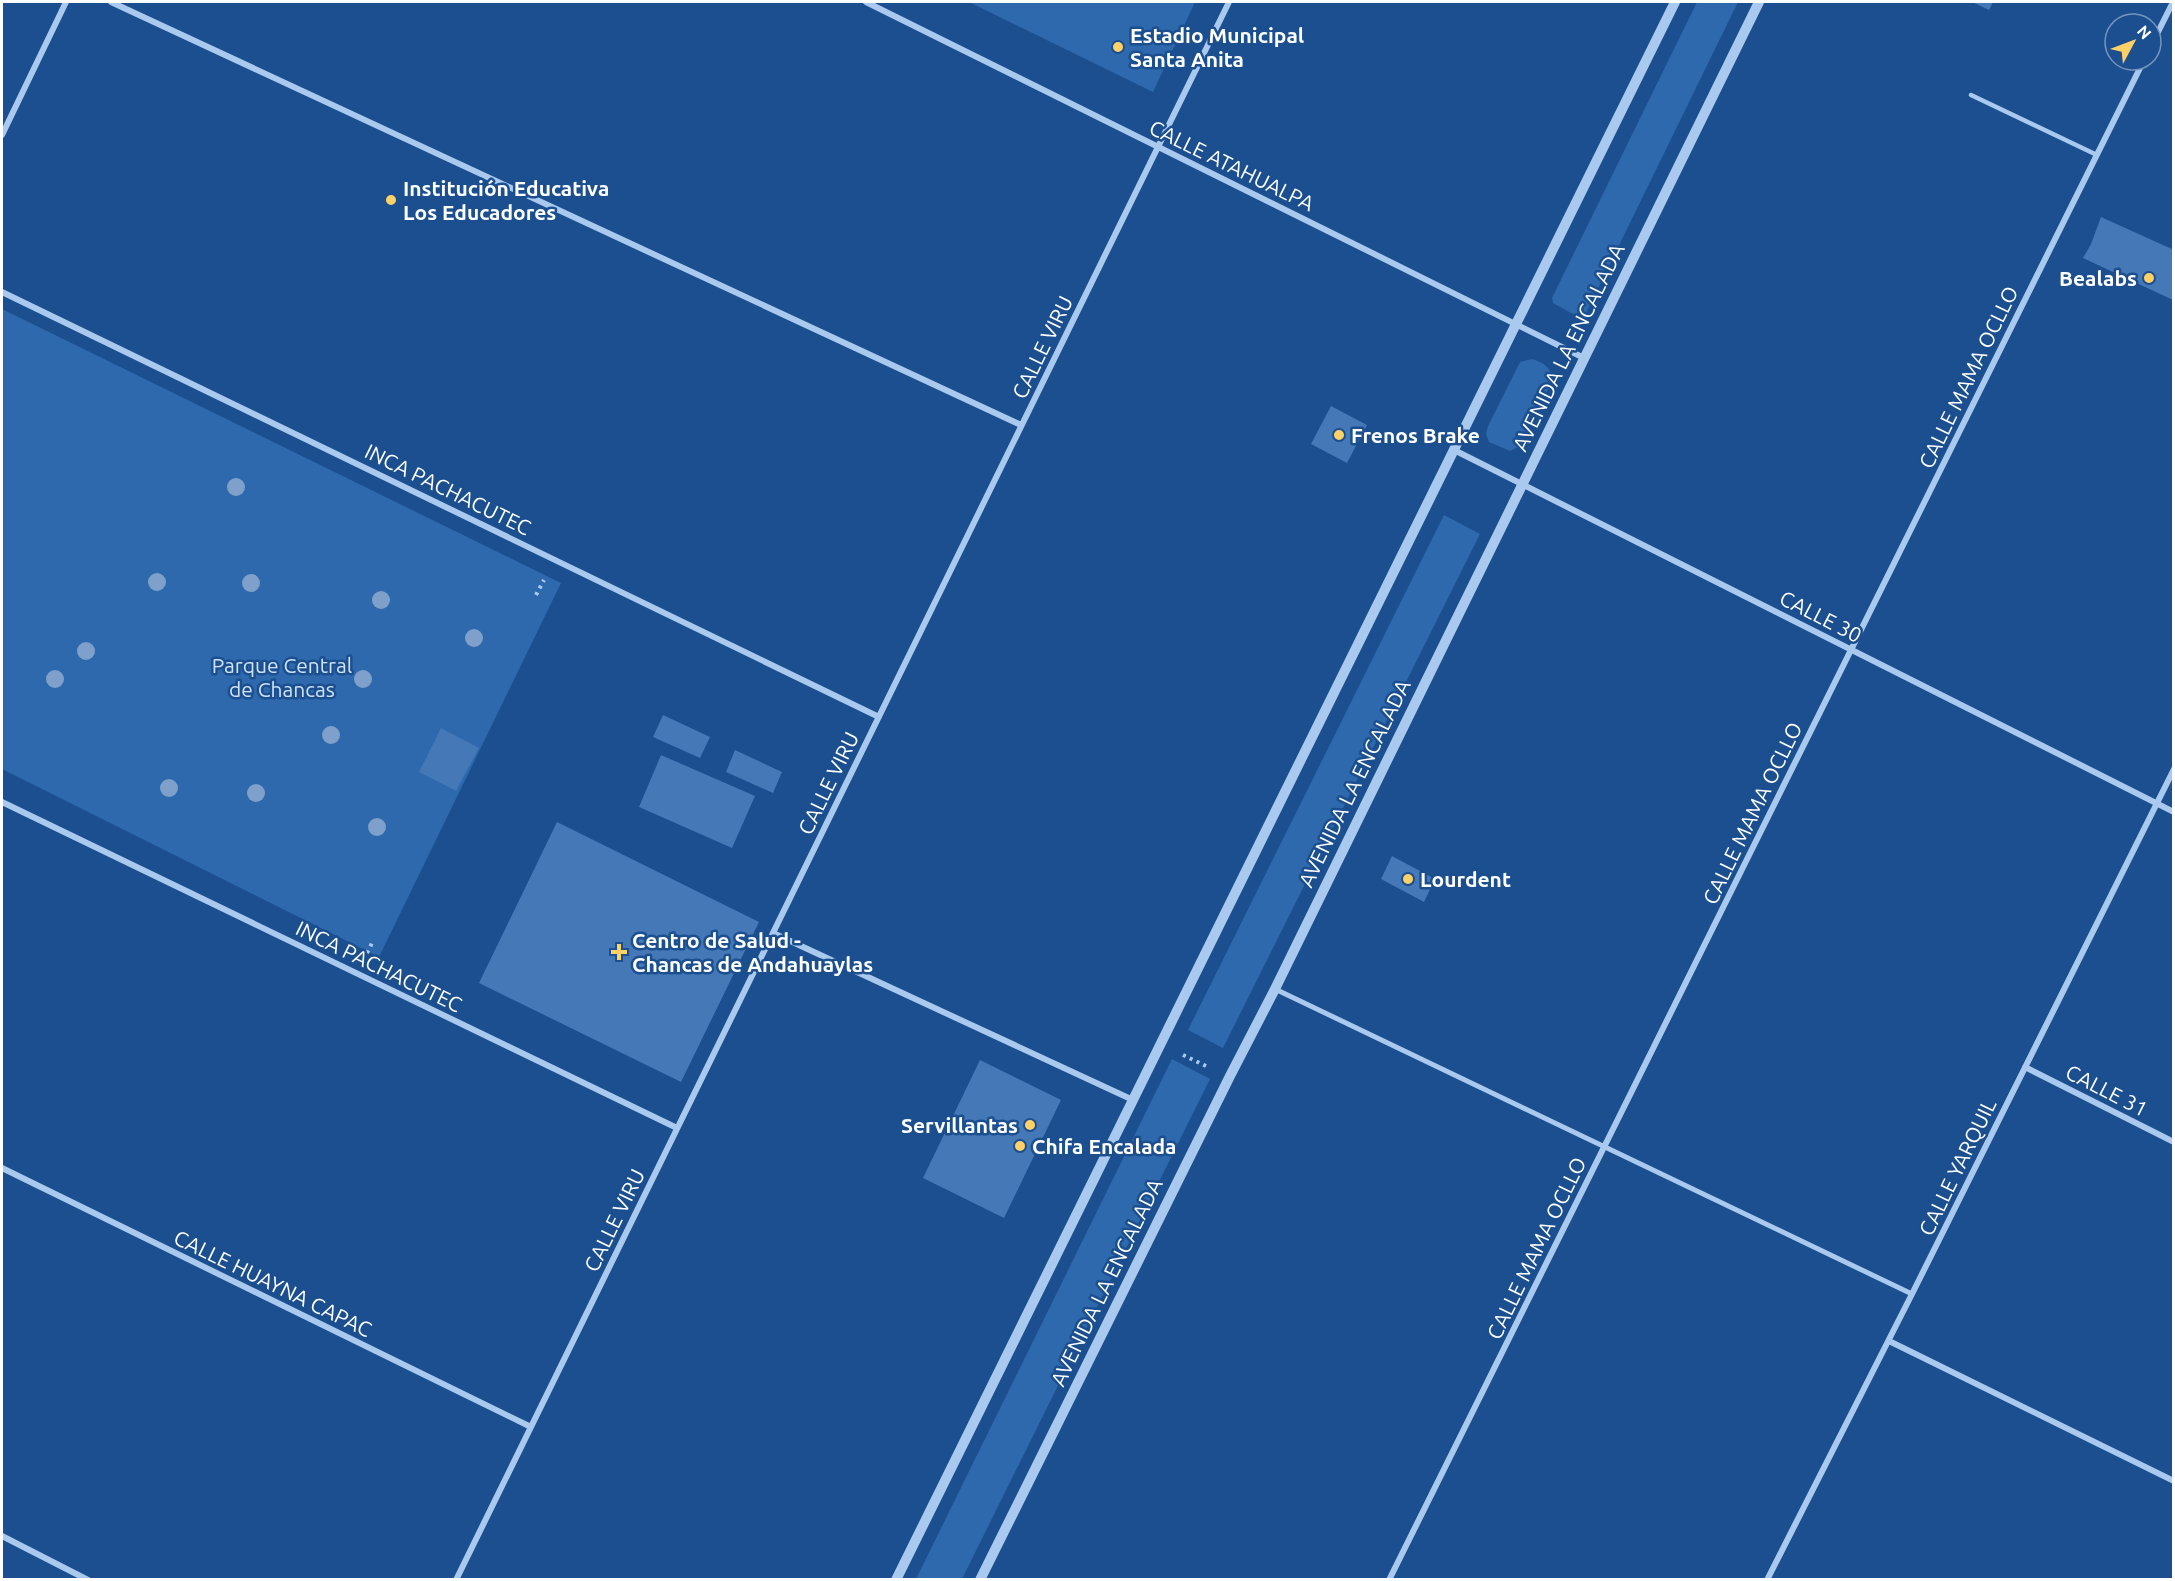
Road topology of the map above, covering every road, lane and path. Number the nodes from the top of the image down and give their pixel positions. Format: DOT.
graph roads {
  1 [pos="66,2"];
  2 [pos="111,2"];
  3 [pos="866,2"];
  4 [pos="1229,2"];
  5 [pos="1675,2"];
  6 [pos="1759,2"];
  7 [pos="2173,2"];
  8 [pos="2163,22"];
  9 [pos="2138,72"];
  10 [pos="1971,95"];
  11 [pos="2,135"];
  12 [pos="1158,147"];
  13 [pos="2097,155"];
  14 [pos="2,292"];
  15 [pos="1517,324"];
  16 [pos="1584,358"];
  17 [pos="1021,425"];
  18 [pos="1454,450"];
  19 [pos="1523,484"];
  20 [pos="1851,650"];
  21 [pos="879,717"];
  22 [pos="2174,769"];
  23 [pos="2,802"];
  24 [pos="2156,804"];
  25 [pos="2174,812"];
  26 [pos="773,933"];
  27 [pos="1275,989"];
  28 [pos="1160,1045"];
  29 [pos="2025,1067"];
  30 [pos="1230,1076"];
  31 [pos="1133,1100"];
  32 [pos="677,1128"];
  33 [pos="2174,1142"];
  34 [pos="1605,1146"];
  35 [pos="2,1168"];
  36 [pos="1912,1294"];
  37 [pos="1889,1341"];
  38 [pos="531,1427"];
  39 [pos="2174,1482"];
  40 [pos="2,1536"];
  41 [pos="88,1580"];
  42 [pos="456,1580"];
  43 [pos="896,1580"];
  44 [pos="980,1580"];
  45 [pos="1389,1580"];
  46 [pos="1767,1580"];
  1 -- 11 [label="street"];
  2 -- 17 [label="street"];
  3 -- 12 [label="street, CALLE ATAHUALPA"];
  4 -- 12 [label="street, CALLE VIRU"];
  5 -- 15 [label="street"];
  6 -- 16 [label="street, AVENIDA LA ENCALADA"];
  7 -- 8 [label="street"];
  9 -- 13 [label="street, CALLE MAMA OCLLO"];
  10 -- 13 [label="lane"];
  12 -- 15 [label="street, CALLE ATAHUALPA"];
  12 -- 17 [label="street, CALLE VIRU"];
  13 -- 20 [label="street, CALLE MAMA OCLLO"];
  14 -- 21 [label="street, INCA PACHACUTEC"];
  15 -- 16 [label="street, CALLE ATAHUALPA"];
  15 -- 18 [label="street"];
  16 -- 19 [label="street, AVENIDA LA ENCALADA"];
  17 -- 21 [label="street, CALLE VIRU"];
  18 -- 19 [label="street, CALLE 30"];
  18 -- 28 [label="street"];
  19 -- 20 [label="street, CALLE 30"];
  19 -- 27 [label="street, AVENIDA LA ENCALADA"];
  20 -- 24 [label="street, CALLE 30"];
  20 -- 34 [label="street, CALLE MAMA OCLLO"];
  21 -- 26 [label="street, CALLE VIRU"];
  22 -- 24 [label="street, CALLE YARQUIL"];
  23 -- 32 [label="street, INCA PACHACUTEC"];
  24 -- 25 [label="street, CALLE 30"];
  24 -- 29 [label="street, CALLE YARQUIL"];
  26 -- 31 [label="street"];
  26 -- 32 [label="street, CALLE VIRU"];
  27 -- 30 [label="street, AVENIDA LA ENCALADA"];
  27 -- 34 [label="street"];
  28 -- 30 [label="path"];
  28 -- 31 [label="street"];
  29 -- 33 [label="street, CALLE 31"];
  29 -- 36 [label="street, CALLE YARQUIL"];
  30 -- 44 [label="street, AVENIDA LA ENCALADA"];
  31 -- 43 [label="street"];
  32 -- 38 [label="street, CALLE VIRU"];
  34 -- 36 [label="street"];
  34 -- 45 [label="street, CALLE MAMA OCLLO"];
  35 -- 38 [label="street, CALLE HUAYNA CAPAC"];
  36 -- 37 [label="street, CALLE YARQUIL"];
  37 -- 39 [label="street"];
  37 -- 46 [label="street, CALLE YARQUIL"];
  38 -- 42 [label="street, CALLE VIRU"];
  40 -- 41 [label="street"];
}
